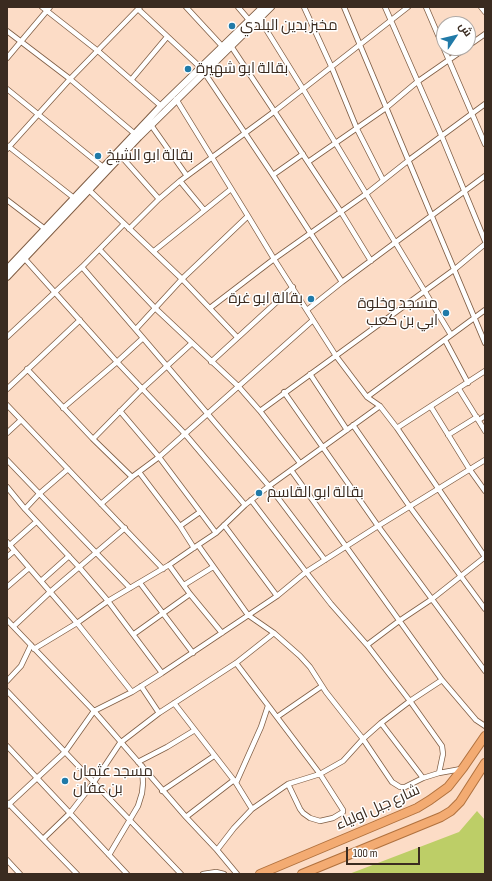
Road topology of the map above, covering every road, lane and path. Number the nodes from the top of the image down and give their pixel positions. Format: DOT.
graph roads {
  1 [pos="42,7"];
  2 [pos="186,7"];
  3 [pos="238,7"];
  4 [pos="263,7"];
  5 [pos="271,7"];
  6 [pos="304,7"];
  7 [pos="344,7"];
  8 [pos="385,7"];
  9 [pos="408,7"];
  10 [pos="426,7"];
  11 [pos="481,7"];
  12 [pos="139,8"];
  13 [pos="48,9"];
  14 [pos="485,12"];
  15 [pos="259,18"];
  16 [pos="249,20"];
  17 [pos="390,20"];
  18 [pos="7,31"];
  19 [pos="485,34"];
  20 [pos="167,37"];
  21 [pos="476,40"];
  22 [pos="21,42"];
  23 [pos="360,44"];
  24 [pos="222,46"];
  25 [pos="231,46"];
  26 [pos="98,50"];
  27 [pos="455,56"];
  28 [pos="7,58"];
  29 [pos="449,60"];
  30 [pos="332,68"];
  31 [pos="203,70"];
  32 [pos="70,79"];
  33 [pos="131,80"];
  34 [pos="417,82"];
  35 [pos="7,89"];
  36 [pos="303,89"];
  37 [pos="176,99"];
  38 [pos="485,104"];
  39 [pos="161,106"];
  40 [pos="386,108"];
  41 [pos="275,111"];
  42 [pos="38,114"];
  43 [pos="473,114"];
  44 [pos="151,125"];
  45 [pos="357,129"];
  46 [pos="245,133"];
  47 [pos="135,134"];
  48 [pos="442,137"];
  49 [pos="336,144"];
  50 [pos="485,144"];
  51 [pos="8,147"];
  52 [pos="303,154"];
  53 [pos="121,156"];
  54 [pos="212,158"];
  55 [pos="409,160"];
  56 [pos="308,162"];
  57 [pos="103,167"];
  58 [pos="273,175"];
  59 [pos="187,176"];
  60 [pos="485,176"];
  61 [pos="383,180"];
  62 [pos="180,181"];
  63 [pos="231,189"];
  64 [pos="89,190"];
  65 [pos="464,192"];
  66 [pos="366,194"];
  67 [pos="74,198"];
  68 [pos="159,199"];
  69 [pos="7,200"];
  70 [pos="204,210"];
  71 [pos="341,212"];
  72 [pos="248,216"];
  73 [pos="432,216"];
  74 [pos="124,224"];
  75 [pos="44,229"];
  76 [pos="129,229"];
  77 [pos="311,233"];
  78 [pos="485,241"];
  79 [pos="396,243"];
  80 [pos="485,244"];
  81 [pos="100,250"];
  82 [pos="154,251"];
  83 [pos="25,258"];
  84 [pos="274,259"];
  85 [pos="371,262"];
  86 [pos="8,265"];
  87 [pos="82,267"];
  88 [pos="455,269"];
  89 [pos="7,277"];
  90 [pos="182,279"];
  91 [pos="342,282"];
  92 [pos="293,288"];
  93 [pos="425,291"];
  94 [pos="55,292"];
  95 [pos="155,308"];
  96 [pos="210,308"];
  97 [pos="307,310"];
  98 [pos="485,310"];
  99 [pos="474,319"];
  100 [pos="80,320"];
  101 [pos="313,320"];
  102 [pos="136,329"];
  103 [pos="451,335"];
  104 [pos="7,337"];
  105 [pos="143,338"];
  106 [pos="237,338"];
  107 [pos="445,340"];
  108 [pos="192,343"];
  109 [pos="485,343"];
  110 [pos="336,356"];
  111 [pos="118,362"];
  112 [pos="211,362"];
  113 [pos="167,366"];
  114 [pos="27,369"];
  115 [pos="485,371"];
  116 [pos="310,374"];
  117 [pos="468,383"];
  118 [pos="239,387"];
  119 [pos="143,388"];
  120 [pos="460,388"];
  121 [pos="7,389"];
  122 [pos="284,392"];
  123 [pos="367,397"];
  124 [pos="7,405"];
  125 [pos="380,406"];
  126 [pos="431,407"];
  127 [pos="63,408"];
  128 [pos="120,411"];
  129 [pos="260,411"];
  130 [pos="208,414"];
  131 [pos="485,416"];
  132 [pos="478,419"];
  133 [pos="21,420"];
  134 [pos="353,425"];
  135 [pos="397,428"];
  136 [pos="346,430"];
  137 [pos="485,431"];
  138 [pos="7,433"];
  139 [pos="185,434"];
  140 [pos="448,435"];
  141 [pos="93,439"];
  142 [pos="323,448"];
  143 [pos="159,457"];
  144 [pos="7,460"];
  145 [pos="485,460"];
  146 [pos="300,463"];
  147 [pos="68,469"];
  148 [pos="291,470"];
  149 [pos="470,470"];
  150 [pos="139,472"];
  151 [pos="132,477"];
  152 [pos="269,486"];
  153 [pos="7,487"];
  154 [pos="439,489"];
  155 [pos="485,491"];
  156 [pos="39,494"];
  157 [pos="251,500"];
  158 [pos="101,504"];
  159 [pos="245,505"];
  160 [pos="410,507"];
  161 [pos="25,510"];
  162 [pos="200,512"];
  163 [pos="36,522"];
  164 [pos="224,525"];
  165 [pos="180,526"];
  166 [pos="378,526"];
  167 [pos="125,528"];
  168 [pos="216,533"];
  169 [pos="8,544"];
  170 [pos="196,547"];
  171 [pos="346,547"];
  172 [pos="14,551"];
  173 [pos="97,553"];
  174 [pos="69,556"];
  175 [pos="7,557"];
  176 [pos="485,557"];
  177 [pos="325,560"];
  178 [pos="170,565"];
  179 [pos="79,567"];
  180 [pos="213,567"];
  181 [pos="29,568"];
  182 [pos="163,569"];
  183 [pos="306,572"];
  184 [pos="462,576"];
  185 [pos="41,581"];
  186 [pos="140,583"];
  187 [pos="184,585"];
  188 [pos="7,587"];
  189 [pos="130,588"];
  190 [pos="50,592"];
  191 [pos="190,594"];
  192 [pos="277,596"];
  193 [pos="432,599"];
  194 [pos="108,601"];
  195 [pos="485,609"];
  196 [pos="162,614"];
  197 [pos="248,615"];
  198 [pos="7,620"];
  199 [pos="399,621"];
  200 [pos="77,623"];
  201 [pos="14,626"];
  202 [pos="222,633"];
  203 [pos="274,633"];
  204 [pos="134,634"];
  205 [pos="367,645"];
  206 [pos="33,647"];
  207 [pos="192,653"];
  208 [pos="236,663"];
  209 [pos="485,671"];
  210 [pos="162,673"];
  211 [pos="442,680"];
  212 [pos="7,681"];
  213 [pos="141,686"];
  214 [pos="322,686"];
  215 [pos="7,691"];
  216 [pos="132,692"];
  217 [pos="410,701"];
  218 [pos="174,704"];
  219 [pos="268,706"];
  220 [pos="94,711"];
  221 [pos="160,713"];
  222 [pos="277,717"];
  223 [pos="381,723"];
  224 [pos="485,726"];
  225 [pos="195,730"];
  226 [pos="485,736"];
  227 [pos="363,739"];
  228 [pos="120,743"];
  229 [pos="7,746"];
  230 [pos="64,752"];
  231 [pos="214,756"];
  232 [pos="485,763"];
  233 [pos="140,764"];
  234 [pos="463,768"];
  235 [pos="439,773"];
  236 [pos="320,774"];
  237 [pos="36,778"];
  238 [pos="423,778"];
  239 [pos="94,782"];
  240 [pos="235,782"];
  241 [pos="288,784"];
  242 [pos="162,791"];
  243 [pos="8,804"];
  244 [pos="252,809"];
  245 [pos="70,813"];
  246 [pos="186,817"];
  247 [pos="130,821"];
  248 [pos="43,839"];
  249 [pos="217,850"];
  250 [pos="109,855"];
  251 [pos="7,860"];
  252 [pos="20,874"];
  253 [pos="77,874"];
  254 [pos="127,874"];
  255 [pos="181,874"];
  256 [pos="203,874"];
  257 [pos="224,874"];
  258 [pos="237,874"];
  259 [pos="260,874"];
  260 [pos="302,874"];
  1 -- 13 [label="street"];
  2 -- 24 [label="street"];
  3 -- 16 [label="street"];
  4 -- 16 [label="street"];
  5 -- 15 [label="street"];
  6 -- 30 [label="street"];
  7 -- 23 [label="street"];
  8 -- 17 [label="street"];
  9 -- 17 [label="street"];
  10 -- 29 [label="street"];
  11 -- 14 [label="street"];
  12 -- 20 [label="street"];
  12 -- 26 [label="street"];
  13 -- 22 [label="street"];
  13 -- 26 [label="street"];
  15 -- 25 [label="street"];
  15 -- 36 [label="street"];
  16 -- 24 [label="street"];
  17 -- 23 [label="street"];
  17 -- 34 [label="street"];
  18 -- 22 [label="street"];
  19 -- 21 [label="street"];
  20 -- 31 [label="street"];
  20 -- 33 [label="street"];
  22 -- 28 [label="street"];
  22 -- 32 [label="street"];
  23 -- 30 [label="street"];
  23 -- 40 [label="street"];
  24 -- 31 [label="street"];
  25 -- 31 [label="street"];
  25 -- 41 [label="street"];
  26 -- 32 [label="street"];
  26 -- 33 [label="street"];
  27 -- 29 [label="street"];
  29 -- 34 [label="street"];
  29 -- 43 [label="street"];
  30 -- 36 [label="street"];
  30 -- 45 [label="street"];
  31 -- 37 [label="street"];
  31 -- 39 [label="street"];
  31 -- 46 [label="street"];
  32 -- 42 [label="street"];
  32 -- 47 [label="street"];
  33 -- 39 [label="street"];
  34 -- 40 [label="street"];
  34 -- 48 [label="street"];
  35 -- 42 [label="street"];
  36 -- 41 [label="street"];
  36 -- 49 [label="street"];
  37 -- 44 [label="street"];
  37 -- 54 [label="street"];
  38 -- 43 [label="street"];
  39 -- 47 [label="street"];
  40 -- 45 [label="street"];
  40 -- 55 [label="street"];
  41 -- 46 [label="street"];
  41 -- 52 [label="street"];
  42 -- 51 [label="street"];
  42 -- 57 [label="street"];
  43 -- 48 [label="street"];
  43 -- 50 [label="street"];
  44 -- 53 [label="street"];
  44 -- 59 [label="street"];
  45 -- 49 [label="street"];
  45 -- 61 [label="street"];
  46 -- 54 [label="street"];
  46 -- 58 [label="street"];
  47 -- 57 [label="street"];
  48 -- 55 [label="street"];
  48 -- 65 [label="street"];
  49 -- 56 [label="street"];
  49 -- 66 [label="street"];
  51 -- 67 [label="street"];
  52 -- 56 [label="street"];
  52 -- 58 [label="street"];
  53 -- 64 [label="street"];
  53 -- 68 [label="street"];
  54 -- 59 [label="street"];
  54 -- 63 [label="street"];
  55 -- 61 [label="street"];
  55 -- 73 [label="street"];
  56 -- 71 [label="street"];
  57 -- 67 [label="street"];
  58 -- 77 [label="street"];
  59 -- 62 [label="street"];
  60 -- 65 [label="street"];
  61 -- 66 [label="street"];
  62 -- 68 [label="street"];
  62 -- 70 [label="street"];
  63 -- 70 [label="street"];
  63 -- 72 [label="street"];
  64 -- 74 [label="street"];
  64 -- 83 [label="street"];
  65 -- 73 [label="street"];
  65 -- 78 [label="street"];
  66 -- 71 [label="street"];
  66 -- 79 [label="street"];
  67 -- 75 [label="street"];
  68 -- 76 [label="street"];
  69 -- 75 [label="street"];
  70 -- 82 [label="street"];
  71 -- 77 [label="street"];
  71 -- 85 [label="street"];
  72 -- 84 [label="street"];
  72 -- 90 [label="street"];
  73 -- 79 [label="street"];
  73 -- 88 [label="street"];
  74 -- 76 [label="street"];
  74 -- 81 [label="street"];
  75 -- 86 [label="street"];
  76 -- 82 [label="street"];
  77 -- 84 [label="street"];
  77 -- 91 [label="street"];
  79 -- 85 [label="street"];
  79 -- 93 [label="street"];
  80 -- 88 [label="street"];
  81 -- 87 [label="street"];
  81 -- 95 [label="street"];
  82 -- 90 [label="street"];
  83 -- 89 [label="street"];
  83 -- 94 [label="street"];
  84 -- 92 [label="street"];
  84 -- 96 [label="street"];
  85 -- 91 [label="street"];
  87 -- 94 [label="street"];
  87 -- 102 [label="street"];
  88 -- 93 [label="street"];
  88 -- 99 [label="street"];
  90 -- 95 [label="street"];
  90 -- 96 [label="street"];
  91 -- 97 [label="street"];
  92 -- 97 [label="street"];
  92 -- 106 [label="street"];
  93 -- 103 [label="street"];
  93 -- 110 [label="street"];
  94 -- 100 [label="street"];
  94 -- 104 [label="street"];
  95 -- 102 [label="street"];
  95 -- 108 [label="street"];
  96 -- 106 [label="street"];
  97 -- 101 [label="street"];
  98 -- 99 [label="street"];
  99 -- 103 [label="street"];
  99 -- 109 [label="street"];
  100 -- 111 [label="street"];
  100 -- 114 [label="street"];
  101 -- 110 [label="street"];
  101 -- 118 [label="street"];
  102 -- 105 [label="street"];
  103 -- 107 [label="street"];
  105 -- 111 [label="street"];
  105 -- 113 [label="street"];
  106 -- 112 [label="street"];
  107 -- 117 [label="street"];
  107 -- 123 [label="street"];
  108 -- 112 [label="street"];
  108 -- 113 [label="street"];
  110 -- 116 [label="street"];
  110 -- 123 [label="street"];
  111 -- 119 [label="street"];
  111 -- 127 [label="street"];
  112 -- 118 [label="street"];
  113 -- 119 [label="street"];
  113 -- 130 [label="street"];
  114 -- 121 [label="street"];
  114 -- 127 [label="street"];
  115 -- 117 [label="street"];
  116 -- 122 [label="street"];
  116 -- 136 [label="street"];
  117 -- 120 [label="street"];
  118 -- 129 [label="street"];
  118 -- 130 [label="street"];
  119 -- 128 [label="street"];
  119 -- 139 [label="street"];
  120 -- 126 [label="street"];
  120 -- 132 [label="street"];
  122 -- 129 [label="street"];
  122 -- 142 [label="street"];
  123 -- 125 [label="street"];
  124 -- 133 [label="street"];
  125 -- 134 [label="street"];
  125 -- 135 [label="street"];
  126 -- 135 [label="street"];
  126 -- 140 [label="street"];
  127 -- 141 [label="street"];
  128 -- 141 [label="street"];
  128 -- 143 [label="street"];
  129 -- 146 [label="street"];
  130 -- 139 [label="street"];
  130 -- 152 [label="street"];
  131 -- 132 [label="street"];
  132 -- 137 [label="street"];
  132 -- 140 [label="street"];
  133 -- 138 [label="street"];
  133 -- 147 [label="street"];
  134 -- 136 [label="street"];
  134 -- 160 [label="street"];
  135 -- 154 [label="street"];
  136 -- 142 [label="street"];
  139 -- 143 [label="street"];
  139 -- 159 [label="street"];
  140 -- 149 [label="street"];
  141 -- 151 [label="street"];
  142 -- 146 [label="street"];
  142 -- 166 [label="street"];
  143 -- 150 [label="street"];
  143 -- 162 [label="street"];
  144 -- 156 [label="street"];
  145 -- 149 [label="street"];
  146 -- 148 [label="street"];
  147 -- 156 [label="street"];
  147 -- 158 [label="street"];
  148 -- 152 [label="street"];
  148 -- 171 [label="street"];
  149 -- 154 [label="street"];
  149 -- 155 [label="street"];
  150 -- 151 [label="street"];
  150 -- 165 [label="street"];
  151 -- 158 [label="street"];
  152 -- 157 [label="street"];
  152 -- 177 [label="street"];
  153 -- 161 [label="street"];
  154 -- 160 [label="street"];
  154 -- 176 [label="street"];
  156 -- 161 [label="street"];
  156 -- 173 [label="street"];
  157 -- 159 [label="street"];
  157 -- 183 [label="street"];
  158 -- 167 [label="street"];
  159 -- 164 [label="street"];
  160 -- 166 [label="street"];
  160 -- 184 [label="street"];
  161 -- 163 [label="street"];
  162 -- 165 [label="street"];
  162 -- 168 [label="street"];
  163 -- 169 [label="street"];
  163 -- 174 [label="street"];
  164 -- 168 [label="street"];
  164 -- 192 [label="street"];
  165 -- 170 [label="street"];
  166 -- 171 [label="street"];
  166 -- 193 [label="street"];
  167 -- 173 [label="street"];
  167 -- 182 [label="street"];
  168 -- 170 [label="street"];
  169 -- 172 [label="street"];
  170 -- 178 [label="street"];
  170 -- 180 [label="street"];
  171 -- 177 [label="street"];
  171 -- 199 [label="street"];
  172 -- 175 [label="street"];
  172 -- 181 [label="street"];
  173 -- 179 [label="street"];
  173 -- 189 [label="street"];
  174 -- 179 [label="street"];
  174 -- 185 [label="street"];
  176 -- 184 [label="street"];
  177 -- 183 [label="street"];
  178 -- 182 [label="street"];
  178 -- 187 [label="street"];
  179 -- 190 [label="street"];
  179 -- 194 [label="street"];
  180 -- 187 [label="street"];
  180 -- 197 [label="street"];
  181 -- 185 [label="street"];
  181 -- 188 [label="street"];
  182 -- 186 [label="street"];
  183 -- 192 [label="street"];
  183 -- 205 [label="street"];
  184 -- 193 [label="street"];
  184 -- 195 [label="street"];
  185 -- 190 [label="street"];
  186 -- 189 [label="street"];
  186 -- 196 [label="street"];
  187 -- 191 [label="street"];
  189 -- 194 [label="street"];
  190 -- 200 [label="street"];
  190 -- 201 [label="street"];
  191 -- 196 [label="street"];
  191 -- 202 [label="street"];
  192 -- 197 [label="street"];
  193 -- 199 [label="street"];
  193 -- 209 [label="street"];
  194 -- 200 [label="street"];
  194 -- 204 [label="street"];
  196 -- 204 [label="street"];
  196 -- 207 [label="street"];
  197 -- 202 [label="street"];
  197 -- 203 [label="street"];
  198 -- 201 [label="street"];
  199 -- 205 [label="street"];
  199 -- 211 [label="street"];
  200 -- 206 [label="street"];
  200 -- 216 [label="street"];
  201 -- 206 [label="street"];
  202 -- 207 [label="street"];
  203 -- 208 [label="street"];
  203 -- 214 [label="street"];
  204 -- 210 [label="street"];
  205 -- 217 [label="street"];
  206 -- 212 [label="street"];
  206 -- 220 [label="street"];
  207 -- 210 [label="street"];
  208 -- 218 [label="street"];
  208 -- 219 [label="street"];
  210 -- 213 [label="street"];
  211 -- 217 [label="street"];
  211 -- 224 [label="street"];
  213 -- 216 [label="street"];
  213 -- 221 [label="street"];
  214 -- 222 [label="street"];
  214 -- 227 [label="street"];
  215 -- 230 [label="street"];
  216 -- 220 [label="street"];
  217 -- 223 [label="street"];
  217 -- 235 [label="street"];
  218 -- 221 [label="street"];
  218 -- 225 [label="street"];
  219 -- 222 [label="street"];
  219 -- 240 [label="street"];
  220 -- 228 [label="street"];
  220 -- 230 [label="street"];
  221 -- 228 [label="street"];
  222 -- 236 [label="street"];
  223 -- 227 [label="street"];
  223 -- 238 [label="street"];
  225 -- 231 [label="street"];
  225 -- 233 [label="street"];
  226 -- 234 [label="highway, شارع جبل اولياء"];
  227 -- 236 [label="street"];
  227 -- 238 [label="street"];
  228 -- 233 [label="street"];
  228 -- 239 [label="street"];
  229 -- 237 [label="street"];
  230 -- 237 [label="street"];
  230 -- 239 [label="street"];
  231 -- 240 [label="street"];
  231 -- 242 [label="street"];
  232 -- 260 [label="highway, شارع جبل اولياء"];
  233 -- 242 [label="street"];
  233 -- 247 [label="street"];
  234 -- 235 [label="street"];
  234 -- 259 [label="highway, شارع جبل اولياء"];
  235 -- 238 [label="street"];
  236 -- 241 [label="street"];
  236 -- 241 [label="street"];
  237 -- 243 [label="street"];
  237 -- 245 [label="street"];
  239 -- 245 [label="street"];
  239 -- 247 [label="street"];
  240 -- 244 [label="street"];
  240 -- 246 [label="street"];
  241 -- 244 [label="street"];
  242 -- 246 [label="street"];
  243 -- 248 [label="street"];
  244 -- 249 [label="street"];
  245 -- 248 [label="street"];
  245 -- 250 [label="street"];
  246 -- 249 [label="street"];
  247 -- 250 [label="street"];
  247 -- 255 [label="street"];
  248 -- 253 [label="street"];
  249 -- 258 [label="street"];
  250 -- 254 [label="street"];
  251 -- 252 [label="street"];
  256 -- 257 [label="street"];
}
